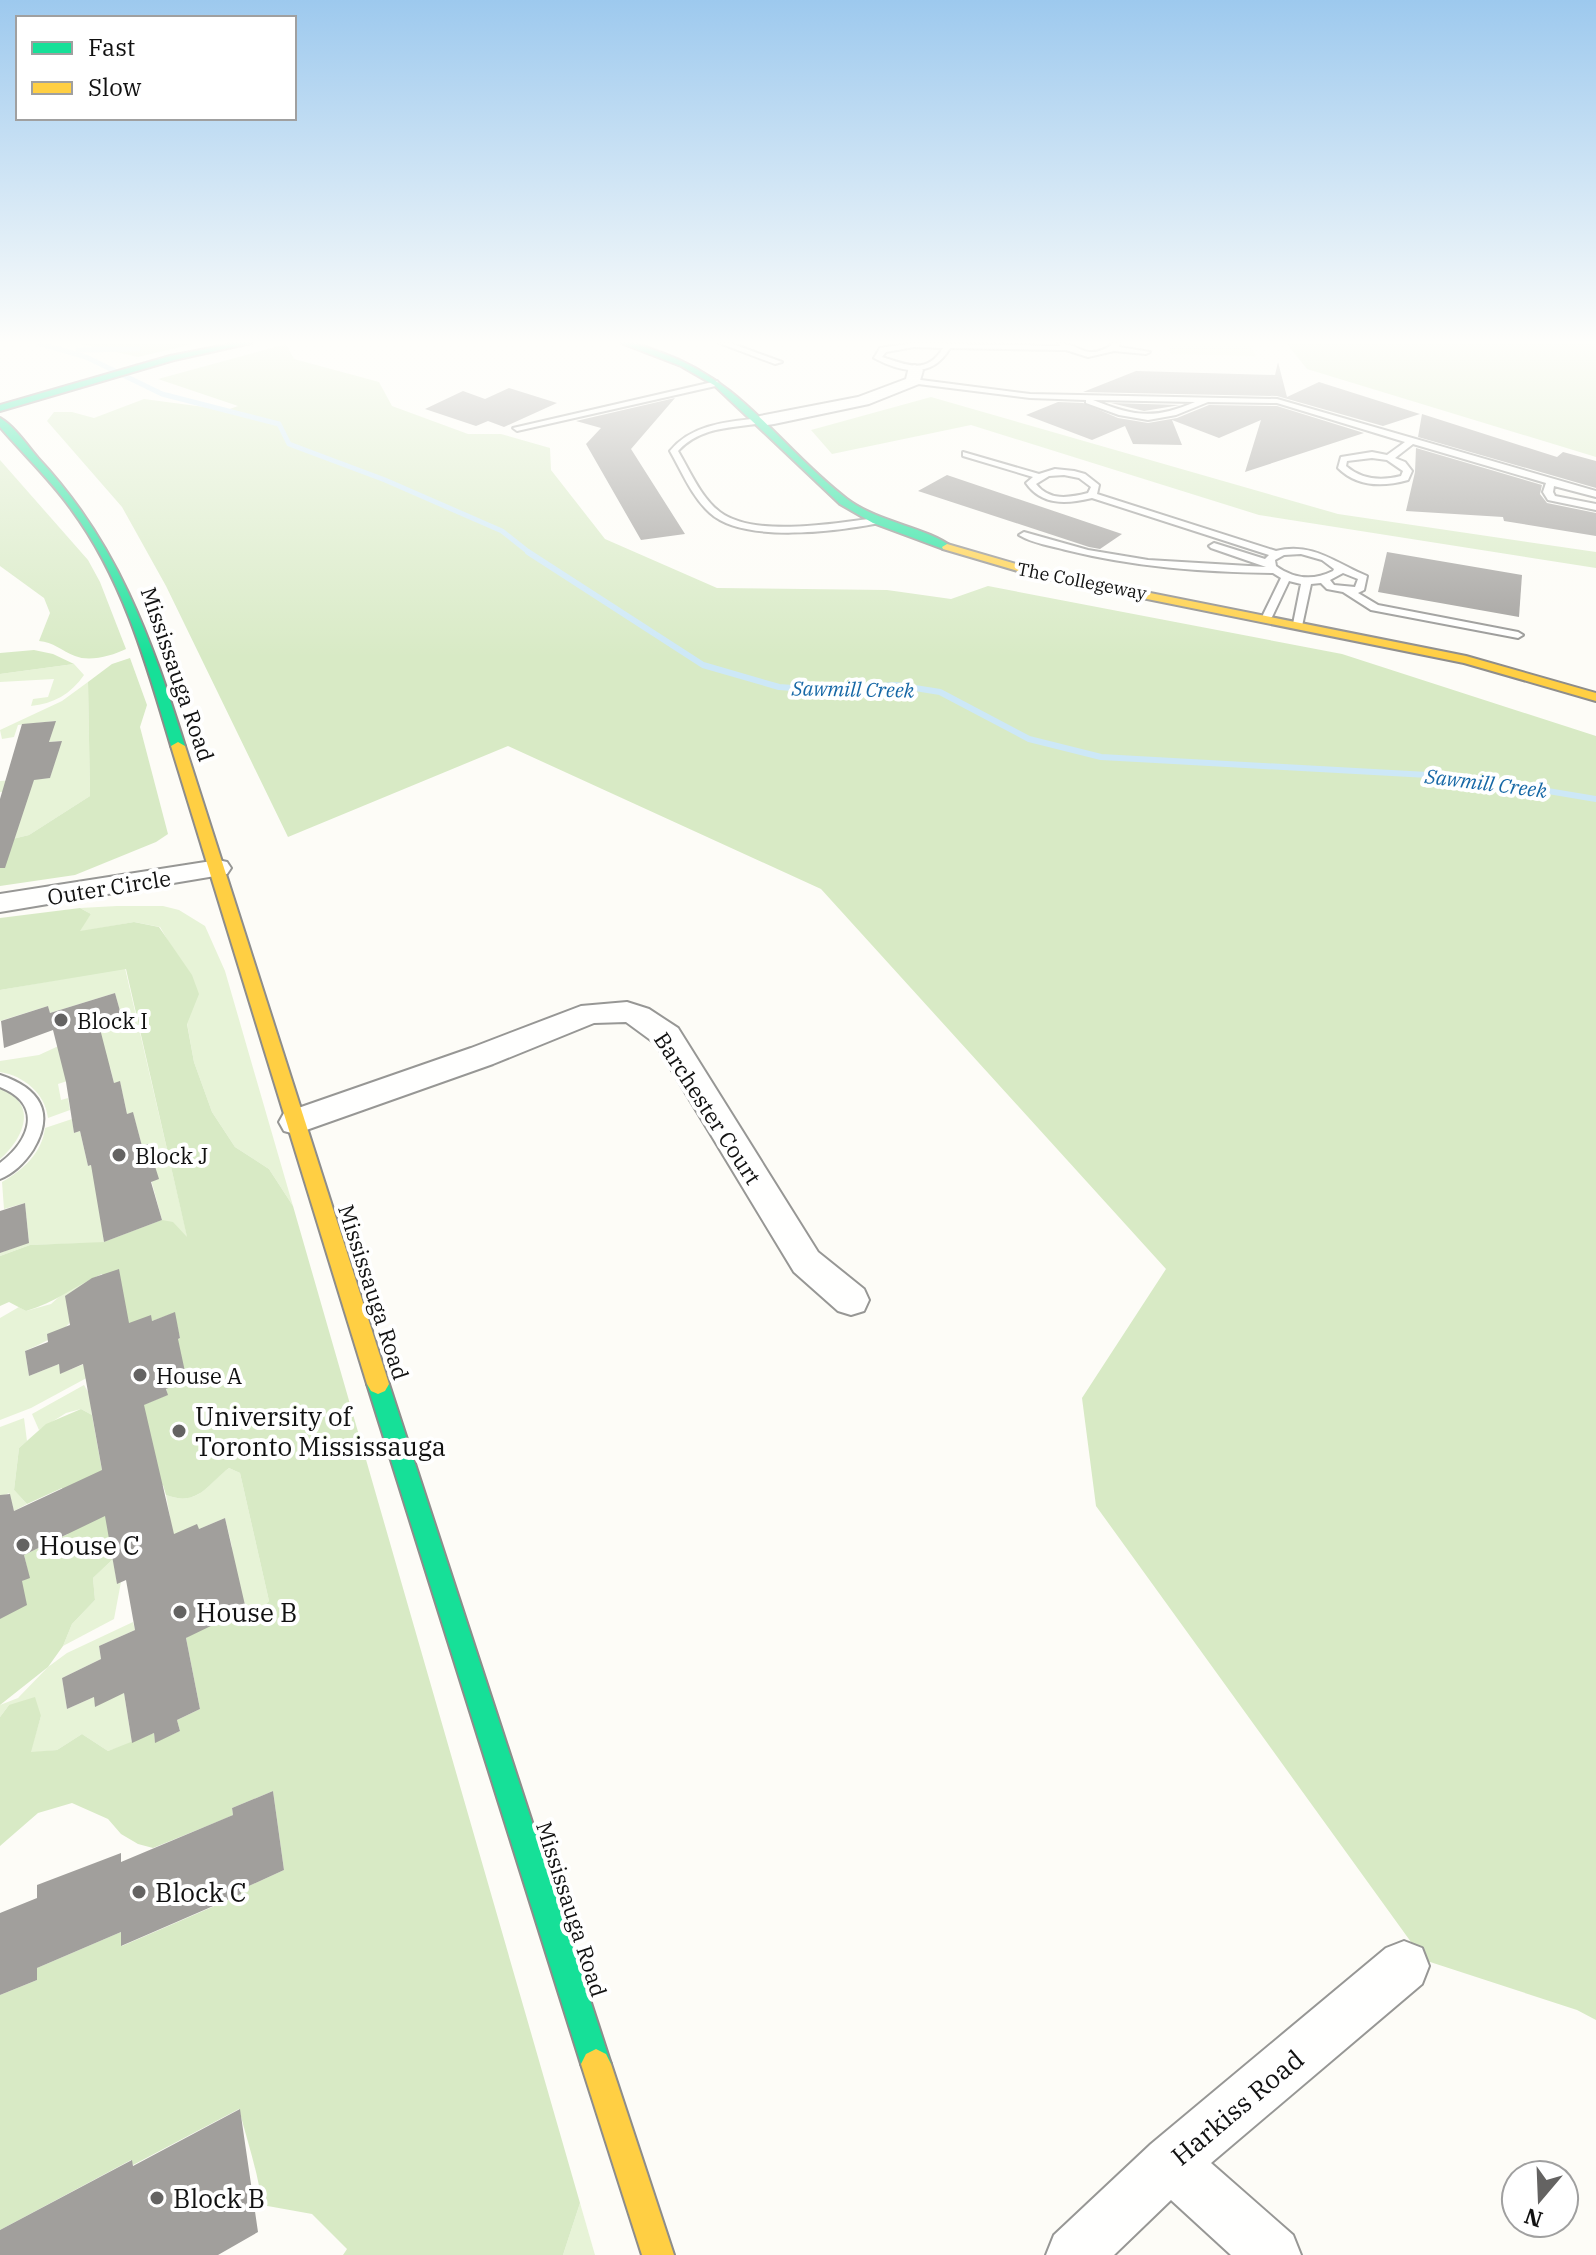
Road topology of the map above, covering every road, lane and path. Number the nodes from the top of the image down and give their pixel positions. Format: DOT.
graph roads {
  1 [pos="26,448"];
  2 [pos="676,448"];
  3 [pos="787,448"];
  4 [pos="1402,448"];
  5 [pos="1432,448"];
  6 [pos="966,454"];
  7 [pos="1389,458"];
  8 [pos="1038,476"];
  9 [pos="1551,482"];
  10 [pos="1596,494"];
  11 [pos="1092,495"];
  12 [pos="1596,507"];
  13 [pos="877,521"];
  14 [pos="1024,535"];
  15 [pos="1214,546"];
  16 [pos="1274,563"];
  17 [pos="1339,568"];
  18 [pos="1286,577"];
  19 [pos="1307,581"];
  20 [pos="1325,581"];
  21 [pos="1346,590"];
  22 [pos="1267,617"];
  23 [pos="1479,619"];
  24 [pos="1438,620"];
  25 [pos="1298,624"];
  26 [pos="1518,635"];
  27 [pos="1596,697"];
  28 [pos="218,868"];
  29 [pos="0,903"];
  30 [pos="0,1081"];
  31 [pos="295,1122"];
  32 [pos="0,1172"];
  33 [pos="851,1300"];
  34 [pos="1404,1966"];
  35 [pos="1170,2163"];
  36 [pos="658,2255"];
  37 [pos="1074,2255"];
  38 [pos="1273,2255"];
  1 -- 28 [label="main road, Mississauga Road"];
  2 -- 13 [label="lane"];
  3 -- 13 [label="main road, The Collegeway"];
  4 -- 7 [label="lane"];
  5 -- 9 [label="lane"];
  6 -- 8 [label="lane"];
  7 -- 7 [label="lane"];
  8 -- 11 [label="lane"];
  8 -- 11 [label="lane"];
  9 -- 10 [label="lane"];
  9 -- 12 [label="lane"];
  11 -- 16 [label="lane"];
  13 -- 22 [label="main road, The Collegeway"];
  14 -- 16 [label="lane"];
  15 -- 16 [label="lane"];
  16 -- 17 [label="lane"];
  16 -- 18 [label="lane"];
  17 -- 20 [label="lane"];
  17 -- 21 [label="lane"];
  18 -- 19 [label="lane"];
  18 -- 22 [label="lane"];
  19 -- 20 [label="lane"];
  19 -- 25 [label="lane"];
  20 -- 21 [label="lane"];
  21 -- 24 [label="lane"];
  22 -- 25 [label="main road, The Collegeway"];
  23 -- 24 [label="lane"];
  24 -- 26 [label="lane"];
  25 -- 27 [label="main road, The Collegeway"];
  28 -- 29 [label="street, Outer Circle"];
  28 -- 31 [label="main road, Mississauga Road"];
  30 -- 32 [label="lane"];
  31 -- 33 [label="street, Barchester Court"];
  31 -- 36 [label="main road, Mississauga Road"];
  34 -- 35 [label="street, Harkiss Road"];
  35 -- 37 [label="street, Harkiss Road"];
  35 -- 38 [label="street"];
}
